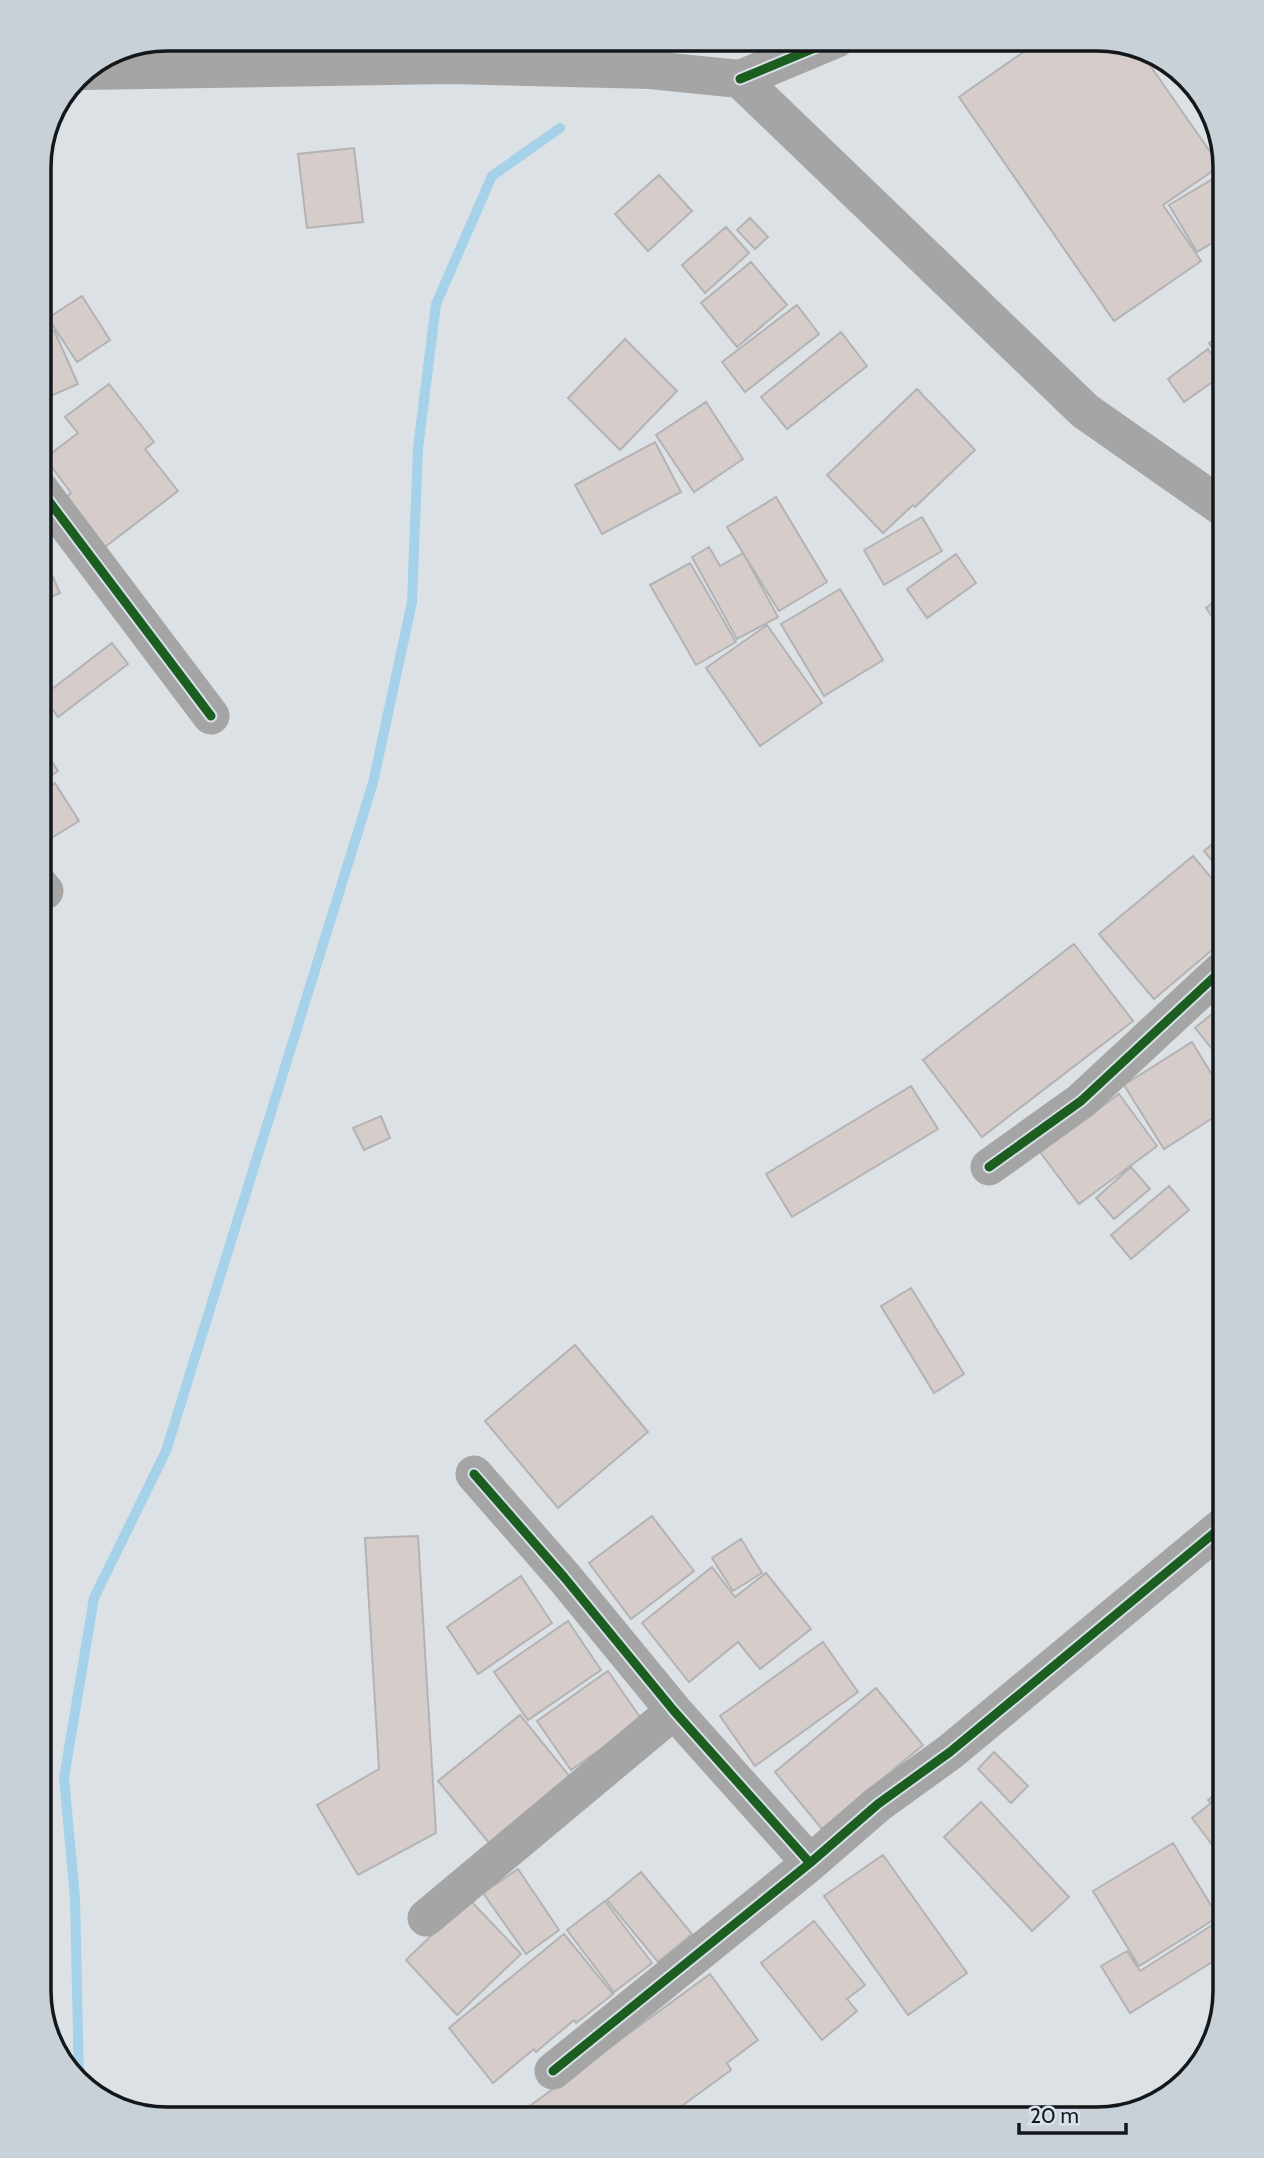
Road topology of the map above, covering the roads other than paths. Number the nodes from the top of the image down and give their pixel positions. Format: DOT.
graph roads {
  1 [pos="807,51"];
  2 [pos="101,71"];
  3 [pos="740,79"];
  4 [pos="1213,500"];
  5 [pos="51,504"];
  6 [pos="211,716"];
  7 [pos="1213,979"];
  8 [pos="989,1167"];
  9 [pos="474,1474"];
  10 [pos="1213,1535"];
  11 [pos="674,1711"];
  12 [pos="810,1863"];
  13 [pos="426,1918"];
  14 [pos="553,2071"];
  1 -- 3 [label="main road"];
  2 -- 3 [label="main road"];
  3 -- 4 [label="main road"];
  5 -- 6 [label="street"];
  7 -- 8 [label="street"];
  9 -- 11 [label="street"];
  10 -- 12 [label="street"];
  11 -- 12 [label="street"];
  11 -- 13 [label="street"];
  12 -- 14 [label="street"];
}
